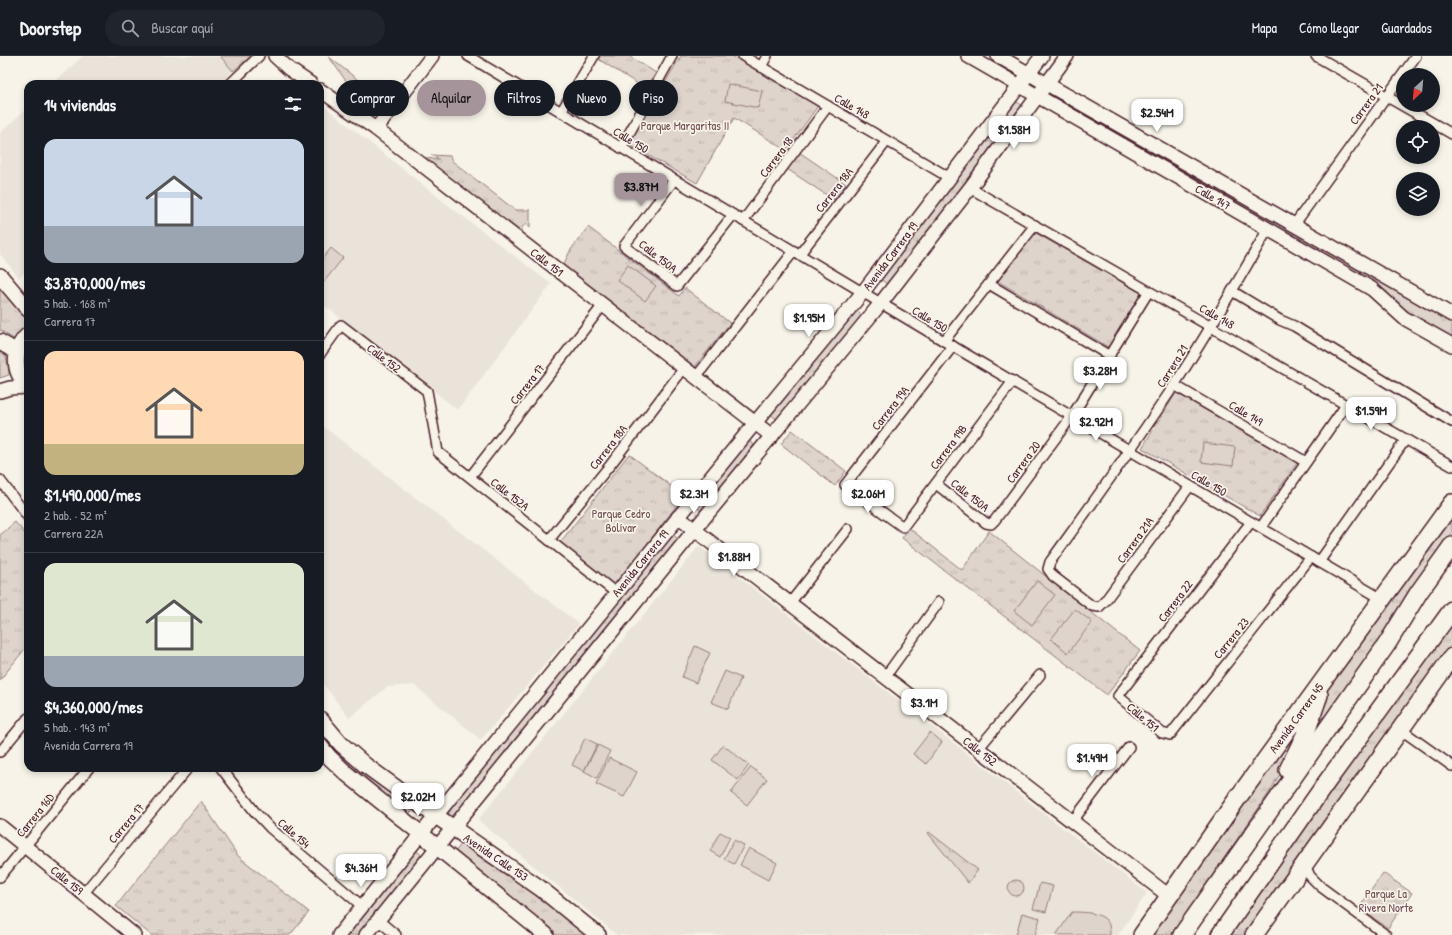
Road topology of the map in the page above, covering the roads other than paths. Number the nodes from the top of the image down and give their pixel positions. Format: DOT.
graph roads {
  1 [pos="259,56"];
  2 [pos="275,56"];
  3 [pos="281,56"];
  4 [pos="432,56"];
  5 [pos="468,56"];
  6 [pos="594,56"];
  7 [pos="672,56"];
  8 [pos="743,56"];
  9 [pos="767,56"];
  10 [pos="968,56"];
  11 [pos="998,56"];
  12 [pos="1042,56"];
  13 [pos="1067,56"];
  14 [pos="1316,56"];
  15 [pos="1416,56"];
  16 [pos="761,67"];
  17 [pos="289,69"];
  18 [pos="1028,74"];
  19 [pos="234,80"];
  20 [pos="305,80"];
  21 [pos="1046,84"];
  22 [pos="1019,86"];
  23 [pos="324,93"];
  24 [pos="1038,96"];
  25 [pos="1387,97"];
  26 [pos="828,106"];
  27 [pos="561,112"];
  28 [pos="376,129"];
  29 [pos="1130,132"];
  30 [pos="1452,134"];
  31 [pos="887,141"];
  32 [pos="1122,145"];
  33 [pos="621,148"];
  34 [pos="950,178"];
  35 [pos="674,180"];
  36 [pos="970,188"];
  37 [pos="733,215"];
  38 [pos="743,221"];
  39 [pos="1035,225"];
  40 [pos="1294,225"];
  41 [pos="1268,229"];
  42 [pos="797,253"];
  43 [pos="0,276"];
  44 [pos="988,284"];
  45 [pos="1149,291"];
  46 [pos="1232,291"];
  47 [pos="863,292"];
  48 [pos="881,303"];
  49 [pos="24,304"];
  50 [pos="603,305"];
  51 [pos="1452,315"];
  52 [pos="1211,326"];
  53 [pos="24,340"];
  54 [pos="944,340"];
  55 [pos="2,343"];
  56 [pos="953,346"];
  57 [pos="1452,346"];
  58 [pos="324,349"];
  59 [pos="17,352"];
  60 [pos="1110,356"];
  61 [pos="684,368"];
  62 [pos="696,377"];
  63 [pos="24,381"];
  64 [pos="1013,381"];
  65 [pos="1174,385"];
  66 [pos="24,387"];
  67 [pos="0,391"];
  68 [pos="427,391"];
  69 [pos="1346,405"];
  70 [pos="1072,416"];
  71 [pos="754,422"];
  72 [pos="1452,422"];
  73 [pos="772,436"];
  74 [pos="1406,439"];
  75 [pos="1130,450"];
  76 [pos="1306,462"];
  77 [pos="1452,466"];
  78 [pos="470,477"];
  79 [pos="0,480"];
  80 [pos="936,484"];
  81 [pos="1190,486"];
  82 [pos="3,492"];
  83 [pos="1452,503"];
  84 [pos="24,513"];
  85 [pos="678,517"];
  86 [pos="1251,522"];
  87 [pos="991,524"];
  88 [pos="903,527"];
  89 [pos="1261,528"];
  90 [pos="848,529"];
  91 [pos="694,530"];
  92 [pos="549,540"];
  93 [pos="1452,546"];
  94 [pos="1315,559"];
  95 [pos="616,593"];
  96 [pos="1382,599"];
  97 [pos="939,602"];
  98 [pos="790,604"];
  99 [pos="1099,607"];
  100 [pos="1452,610"];
  101 [pos="1452,657"];
  102 [pos="1330,671"];
  103 [pos="1040,675"];
  104 [pos="885,677"];
  105 [pos="1118,696"];
  106 [pos="24,722"];
  107 [pos="324,725"];
  108 [pos="1400,729"];
  109 [pos="1170,734"];
  110 [pos="3,740"];
  111 [pos="1129,747"];
  112 [pos="978,749"];
  113 [pos="324,751"];
  114 [pos="0,752"];
  115 [pos="1452,766"];
  116 [pos="86,772"];
  117 [pos="185,772"];
  118 [pos="224,772"];
  119 [pos="436,816"];
  120 [pos="1265,817"];
  121 [pos="1072,822"];
  122 [pos="0,826"];
  123 [pos="453,828"];
  124 [pos="421,834"];
  125 [pos="25,846"];
  126 [pos="437,847"];
  127 [pos="1306,862"];
  128 [pos="0,877"];
  129 [pos="1289,886"];
  130 [pos="1320,887"];
  131 [pos="83,894"];
  132 [pos="1169,896"];
  133 [pos="362,906"];
  134 [pos="378,920"];
  135 [pos="134,935"];
  136 [pos="339,935"];
  137 [pos="366,935"];
  138 [pos="396,935"];
  139 [pos="546,935"];
  140 [pos="598,935"];
  141 [pos="1142,935"];
  142 [pos="1182,935"];
  143 [pos="1220,935"];
  144 [pos="1254,935"];
  145 [pos="1386,935"];
  1 -- 19 [label="street"];
  2 -- 17 [label="main road"];
  3 -- 17 [label="main road"];
  4 -- 28 [label="main road"];
  5 -- 27 [label="street, Calle 150"];
  6 -- 27 [label="street"];
  7 -- 33 [label="street"];
  8 -- 16 [label="street, Calle 148"];
  9 -- 16 [label="street"];
  10 -- 22 [label="main road, Calle 147"];
  11 -- 18 [label="main road, Calle 147"];
  12 -- 18 [label="main road, Avenida Carrera 19"];
  13 -- 21 [label="main road, Avenida Carrera 19"];
  14 -- 25 [label="street"];
  15 -- 25 [label="street, Carrera 21"];
  16 -- 26 [label="street, Calle 148"];
  17 -- 20 [label="main road"];
  18 -- 21 [label="main road, Calle 147"];
  18 -- 22 [label="main road, Avenida Carrera 19"];
  21 -- 24 [label="main road, Avenida Carrera 19"];
  21 -- 29 [label="main road, Calle 147"];
  22 -- 24 [label="main road, Calle 147"];
  22 -- 34 [label="main road, Avenida Carrera 19"];
  23 -- 28 [label="main road, Calle 151"];
  24 -- 32 [label="main road, Calle 147"];
  24 -- 36 [label="main road, Avenida Carrera 19"];
  25 -- 30 [label="street"];
  25 -- 40 [label="street, Carrera 21"];
  26 -- 31 [label="street, Calle 148"];
  26 -- 38 [label="street, Carrera 18"];
  27 -- 33 [label="street, Calle 150"];
  28 -- 50 [label="main road, Calle 151"];
  29 -- 32 [label="main road"];
  29 -- 40 [label="main road, Calle 147"];
  31 -- 34 [label="street, Calle 148"];
  31 -- 42 [label="street, Carrera 18A"];
  32 -- 41 [label="main road, Calle 147"];
  33 -- 35 [label="street, Calle 150"];
  34 -- 47 [label="main road, Avenida Carrera 19"];
  35 -- 37 [label="street, Calle 150"];
  35 -- 37 [label="street, Calle 150A"];
  36 -- 39 [label="street, Calle 148"];
  36 -- 48 [label="main road, Avenida Carrera 19"];
  37 -- 38 [label="street, Calle 150"];
  38 -- 42 [label="street, Calle 150"];
  39 -- 44 [label="street"];
  39 -- 45 [label="street, Calle 148"];
  40 -- 51 [label="main road, Calle 147"];
  41 -- 46 [label="street, Carrera 21"];
  41 -- 57 [label="main road, Calle 147"];
  42 -- 47 [label="street, Calle 150"];
  42 -- 62 [label="street, Carrera 18A"];
  43 -- 49 [label="main road"];
  44 -- 54 [label="street"];
  44 -- 60 [label="street"];
  45 -- 52 [label="street, Calle 148"];
  45 -- 60 [label="street, Carrera 20"];
  46 -- 52 [label="street, Carrera 21"];
  46 -- 72 [label="street"];
  47 -- 48 [label="street, Calle 150"];
  47 -- 71 [label="main road, Avenida Carrera 19"];
  48 -- 54 [label="street, Calle 150"];
  48 -- 73 [label="main road, Avenida Carrera 19"];
  50 -- 61 [label="main road, Calle 151"];
  50 -- 78 [label="street, Carrera 17"];
  52 -- 65 [label="street, Carrera 21"];
  52 -- 69 [label="street, Calle 148"];
  53 -- 59 [label="main road"];
  54 -- 56 [label="street, Calle 150"];
  55 -- 59 [label="main road"];
  56 -- 64 [label="street, Calle 150"];
  56 -- 88 [label="street, Carrera 19A"];
  58 -- 68 [label="street, Calle 152"];
  59 -- 63 [label="main road"];
  60 -- 70 [label="street, Carrera 20"];
  61 -- 62 [label="main road, Calle 151"];
  61 -- 92 [label="street, Carrera 18A"];
  62 -- 71 [label="main road, Calle 151"];
  64 -- 70 [label="street, Calle 150"];
  64 -- 80 [label="street, Carrera 19B"];
  65 -- 75 [label="street, Carrera 21"];
  65 -- 76 [label="street, Calle 149"];
  66 -- 67 [label="main road"];
  68 -- 78 [label="street, Calle 152A"];
  69 -- 74 [label="street, Calle 148"];
  69 -- 76 [label="street"];
  70 -- 75 [label="street, Calle 150"];
  70 -- 87 [label="street, Carrera 20"];
  71 -- 73 [label="main road, Calle 151"];
  71 -- 85 [label="main road, Avenida Carrera 19"];
  73 -- 91 [label="main road, Avenida Carrera 19"];
  74 -- 77 [label="street, Calle 148"];
  74 -- 94 [label="street, Carrera 23"];
  75 -- 81 [label="street, Calle 150"];
  75 -- 99 [label="street, Carrera 21"];
  76 -- 89 [label="street"];
  78 -- 92 [label="street, Calle 152A"];
  79 -- 82 [label="street"];
  80 -- 87 [label="street, Calle 150A"];
  80 -- 88 [label="street, Carrera 19B"];
  81 -- 86 [label="street, Calle 150"];
  81 -- 99 [label="street, Carrera 21A"];
  82 -- 84 [label="street"];
  83 -- 96 [label="highway, Avenida Carrera 45"];
  85 -- 91 [label="main road, Calle 152"];
  85 -- 95 [label="main road, Avenida Carrera 19"];
  86 -- 89 [label="street, Calle 150"];
  86 -- 105 [label="street, Carrera 22"];
  89 -- 94 [label="street, Calle 150"];
  90 -- 98 [label="street"];
  91 -- 98 [label="main road, Calle 152"];
  91 -- 123 [label="main road, Avenida Carrera 19"];
  92 -- 95 [label="street, Calle 152A"];
  93 -- 120 [label="highway"];
  94 -- 96 [label="street, Calle 150"];
  94 -- 109 [label="street, Carrera 23"];
  95 -- 119 [label="main road, Avenida Carrera 19"];
  96 -- 102 [label="highway, Avenida Carrera 45"];
  97 -- 104 [label="street"];
  98 -- 104 [label="main road, Calle 152"];
  100 -- 143 [label="highway"];
  101 -- 108 [label="highway"];
  102 -- 120 [label="highway"];
  102 -- 132 [label="highway, Avenida Carrera 45"];
  103 -- 112 [label="street"];
  104 -- 112 [label="main road, Calle 152"];
  105 -- 109 [label="street, Calle 151"];
  106 -- 110 [label="street"];
  107 -- 119 [label="main road, Avenida Calle 153"];
  108 -- 115 [label="street"];
  108 -- 127 [label="highway"];
  110 -- 114 [label="street"];
  111 -- 121 [label="street"];
  112 -- 121 [label="main road, Calle 152"];
  113 -- 124 [label="main road"];
  116 -- 125 [label="street, Carrera 16D"];
  117 -- 131 [label="street, Carrera 17"];
  118 -- 133 [label="street, Calle 154"];
  119 -- 123 [label="main road, Avenida Calle 153"];
  119 -- 124 [label="main road, Avenida Carrera 19"];
  120 -- 142 [label="highway"];
  121 -- 132 [label="main road, Calle 152"];
  122 -- 125 [label="main road, Calle 159"];
  123 -- 126 [label="main road, Avenida Carrera 19"];
  123 -- 140 [label="main road, Avenida Calle 153"];
  124 -- 126 [label="main road"];
  124 -- 133 [label="main road, Avenida Carrera 19"];
  125 -- 128 [label="street, Carrera 16D"];
  125 -- 131 [label="main road, Calle 159"];
  126 -- 134 [label="main road, Avenida Carrera 19"];
  126 -- 139 [label="main road"];
  127 -- 129 [label="highway"];
  127 -- 130 [label="street"];
  129 -- 130 [label="street"];
  129 -- 144 [label="highway"];
  130 -- 145 [label="street"];
  131 -- 135 [label="main road, Calle 159"];
  132 -- 141 [label="highway, Avenida Carrera 45"];
  133 -- 136 [label="main road, Avenida Carrera 19"];
  134 -- 137 [label="main road, Avenida Carrera 19"];
  134 -- 138 [label="street"];
}
